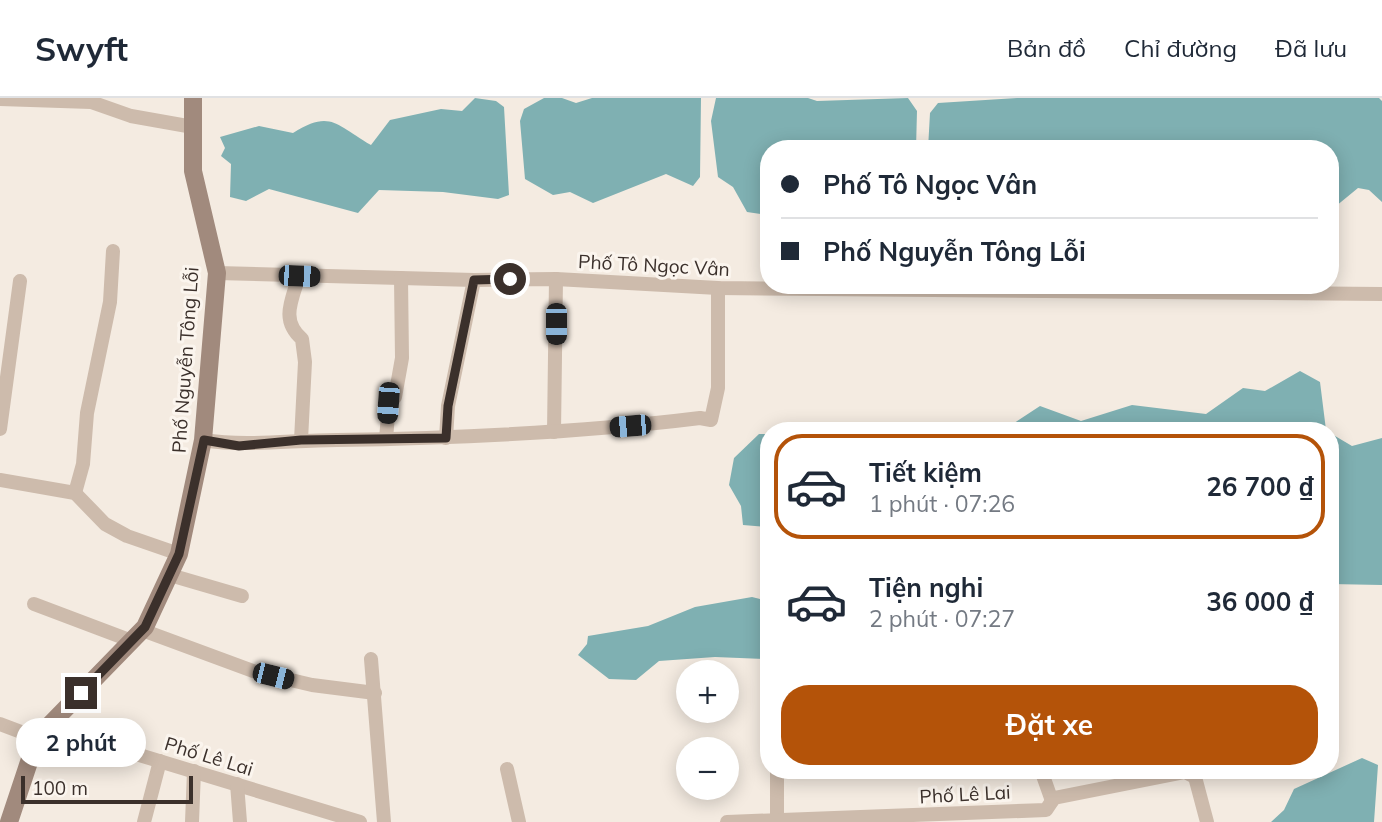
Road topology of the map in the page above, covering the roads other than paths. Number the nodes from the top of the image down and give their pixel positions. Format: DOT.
graph roads {
  1 [pos="193,98"];
  2 [pos="0,99"];
  3 [pos="92,100"];
  4 [pos="193,127"];
  5 [pos="113,251"];
  6 [pos="217,273"];
  7 [pos="299,276"];
  8 [pos="401,278"];
  9 [pos="556,279"];
  10 [pos="474,280"];
  11 [pos="19,281"];
  12 [pos="718,288"];
  13 [pos="760,288"];
  14 [pos="1339,294"];
  15 [pos="1382,294"];
  16 [pos="0,429"];
  17 [pos="554,432"];
  18 [pos="446,438"];
  19 [pos="386,439"];
  20 [pos="204,440"];
  21 [pos="301,440"];
  22 [pos="0,480"];
  23 [pos="75,493"];
  24 [pos="179,554"];
  25 [pos="170,575"];
  26 [pos="242,596"];
  27 [pos="34,604"];
  28 [pos="137,636"];
  29 [pos="371,659"];
  30 [pos="375,693"];
  31 [pos="0,723"];
  32 [pos="42,733"];
  33 [pos="160,761"];
  34 [pos="508,769"];
  35 [pos="194,771"];
  36 [pos="778,779"];
  37 [pos="1043,779"];
  38 [pos="1161,779"];
  39 [pos="1196,779"];
  40 [pos="237,784"];
  41 [pos="1049,811"];
  42 [pos="6,819"];
  43 [pos="782,821"];
  44 [pos="144,822"];
  45 [pos="192,822"];
  46 [pos="240,822"];
  47 [pos="360,822"];
  48 [pos="384,822"];
  49 [pos="519,822"];
  50 [pos="727,822"];
  51 [pos="1207,822"];
  1 -- 4 [label="street, Phố Nguyễn Tông Lỗi"];
  2 -- 3 [label="street"];
  3 -- 4 [label="street"];
  4 -- 6 [label="street, Phố Nguyễn Tông Lỗi"];
  5 -- 23 [label="street"];
  6 -- 7 [label="street, Phố Tô Ngọc Vân"];
  6 -- 20 [label="street, Phố Nguyễn Tông Lỗi"];
  7 -- 8 [label="street, Phố Tô Ngọc Vân"];
  7 -- 21 [label="street"];
  8 -- 10 [label="street, Phố Tô Ngọc Vân"];
  8 -- 19 [label="street"];
  9 -- 10 [label="street, Phố Tô Ngọc Vân"];
  9 -- 12 [label="street, Phố Tô Ngọc Vân"];
  9 -- 17 [label="street"];
  10 -- 18 [label="street"];
  11 -- 16 [label="street"];
  12 -- 13 [label="street, Phố Tô Ngọc Vân"];
  12 -- 17 [label="street"];
  14 -- 15 [label="street, Phố Tô Ngọc Vân"];
  17 -- 18 [label="street"];
  18 -- 19 [label="street"];
  19 -- 21 [label="street"];
  20 -- 21 [label="street"];
  20 -- 24 [label="street, Phố Nguyễn Tông Lỗi"];
  22 -- 23 [label="street"];
  23 -- 24 [label="street"];
  24 -- 25 [label="street, Phố Nguyễn Tông Lỗi"];
  25 -- 26 [label="street"];
  25 -- 28 [label="street, Phố Nguyễn Tông Lỗi"];
  27 -- 28 [label="street"];
  28 -- 30 [label="street"];
  28 -- 32 [label="street, Phố Nguyễn Tông Lỗi"];
  29 -- 30 [label="street"];
  30 -- 48 [label="street"];
  31 -- 32 [label="street, Phố Lê Lai"];
  32 -- 33 [label="street, Phố Lê Lai"];
  32 -- 42 [label="street, Phố Nguyễn Tông Lỗi"];
  33 -- 35 [label="street, Phố Lê Lai"];
  33 -- 44 [label="street"];
  34 -- 49 [label="street"];
  35 -- 40 [label="street, Phố Lê Lai"];
  35 -- 45 [label="street"];
  36 -- 43 [label="street"];
  37 -- 41 [label="street"];
  38 -- 41 [label="street, Phố Lê Lai"];
  39 -- 51 [label="street, Phố Lê Lai"];
  40 -- 46 [label="street"];
  40 -- 47 [label="street, Phố Lê Lai"];
  41 -- 43 [label="street, Phố Lê Lai"];
  43 -- 50 [label="street, Phố Lê Lai"];
}
